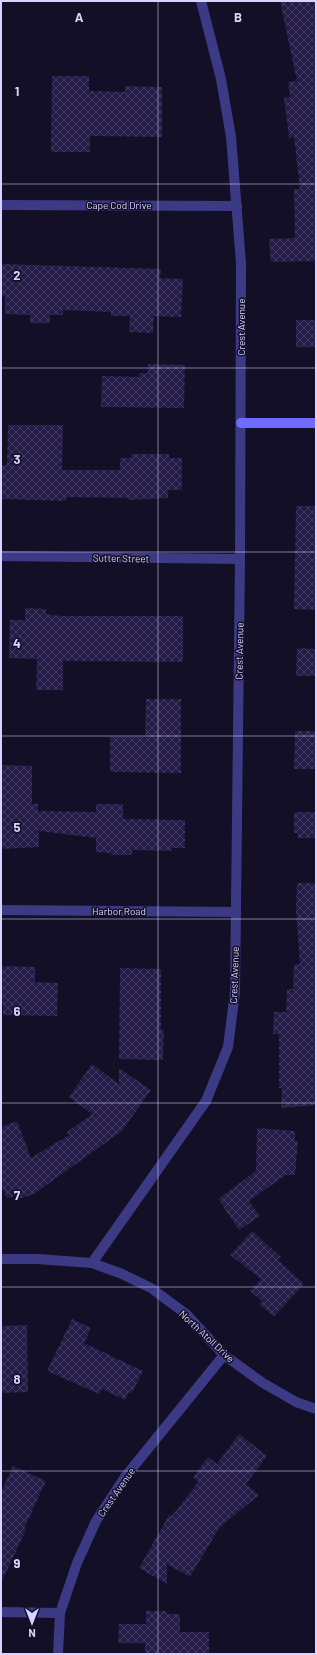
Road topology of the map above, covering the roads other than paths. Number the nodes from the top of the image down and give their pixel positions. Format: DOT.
graph roads {
  1 [pos="202,1"];
  2 [pos="1,205"];
  3 [pos="238,206"];
  4 [pos="241,423"];
  5 [pos="316,423"];
  6 [pos="1,556"];
  7 [pos="240,559"];
  8 [pos="1,910"];
  9 [pos="236,912"];
  10 [pos="1,1259"];
  11 [pos="92,1263"];
  12 [pos="224,1355"];
  13 [pos="316,1409"];
  14 [pos="1,1612"];
  15 [pos="60,1613"];
  16 [pos="58,1654"];
  1 -- 3 [label="street, Crest Avenue"];
  2 -- 3 [label="street, Cape Cod Drive"];
  3 -- 4 [label="street, Crest Avenue"];
  4 -- 5 [label="street"];
  4 -- 7 [label="street, Crest Avenue"];
  6 -- 7 [label="street, Sutter Street"];
  7 -- 9 [label="street, Crest Avenue"];
  8 -- 9 [label="street, Harbor Road"];
  9 -- 11 [label="street, Crest Avenue"];
  10 -- 11 [label="street, North Atoll Drive"];
  11 -- 12 [label="street, North Atoll Drive"];
  12 -- 13 [label="street, North Atoll Drive"];
  12 -- 15 [label="street, Crest Avenue"];
  14 -- 15 [label="street"];
  15 -- 16 [label="street, Crest Avenue"];
}
